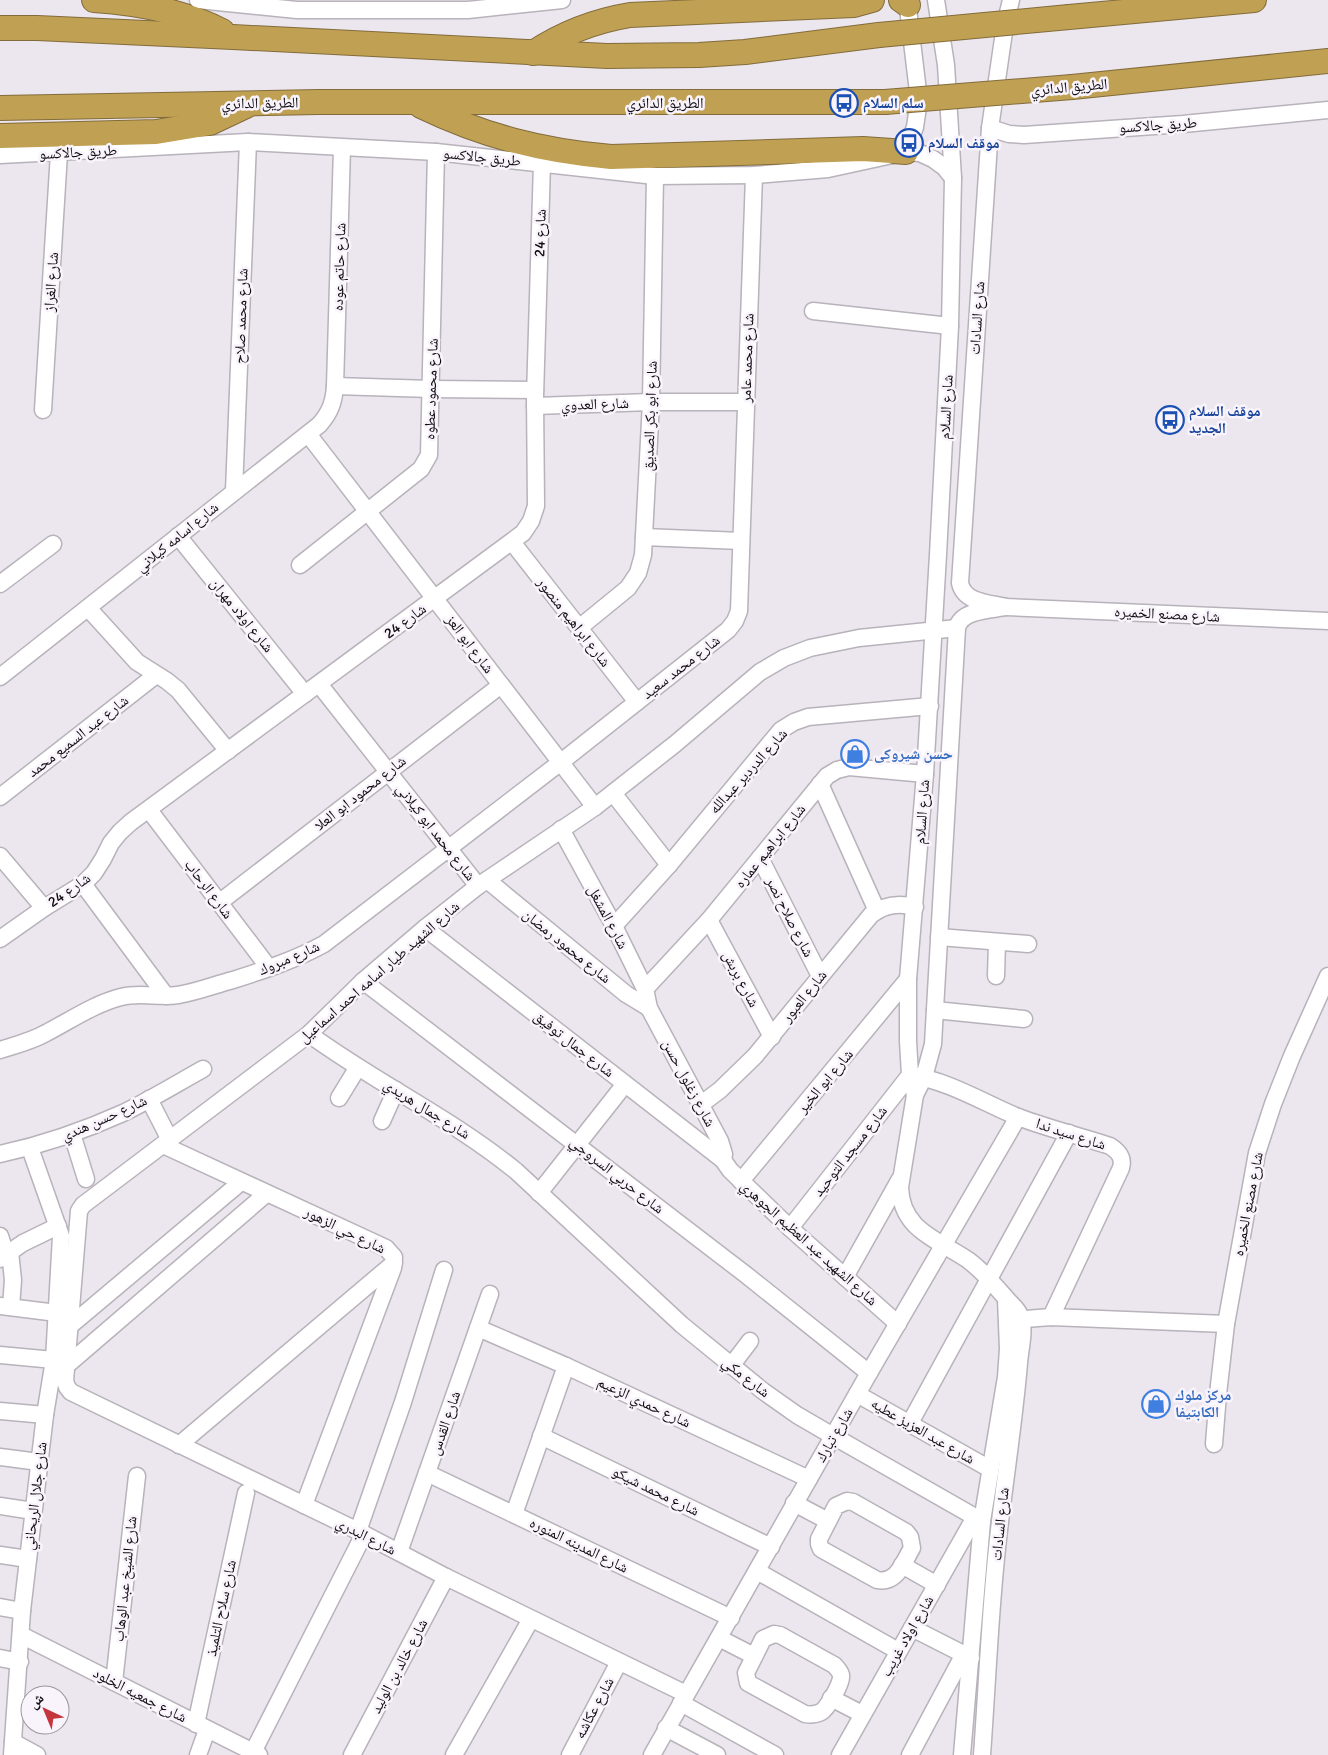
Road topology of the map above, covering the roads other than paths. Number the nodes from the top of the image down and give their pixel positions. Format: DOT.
graph roads {
  1 [pos="94,0"];
  2 [pos="198,0"];
  3 [pos="562,0"];
  4 [pos="872,0"];
  5 [pos="936,0"];
  6 [pos="1011,0"];
  7 [pos="1254,0"];
  8 [pos="906,2"];
  9 [pos="242,3"];
  10 [pos="500,3"];
  11 [pos="297,5"];
  12 [pos="0,28"];
  13 [pos="233,37"];
  14 [pos="533,53"];
  15 [pos="1328,61"];
  16 [pos="251,103"];
  17 [pos="415,103"];
  18 [pos="0,108"];
  19 [pos="1328,110"];
  20 [pos="990,128"];
  21 [pos="0,136"];
  22 [pos="248,142"];
  23 [pos="342,148"];
  24 [pos="436,152"];
  25 [pos="906,152"];
  26 [pos="59,153"];
  27 [pos="0,155"];
  28 [pos="542,163"];
  29 [pos="754,175"];
  30 [pos="655,176"];
  31 [pos="953,178"];
  32 [pos="813,311"];
  33 [pos="950,326"];
  34 [pos="336,386"];
  35 [pos="431,389"];
  36 [pos="535,398"];
  37 [pos="651,402"];
  38 [pos="745,402"];
  39 [pos="43,410"];
  40 [pos="308,434"];
  41 [pos="943,472"];
  42 [pos="234,491"];
  43 [pos="368,511"];
  44 [pos="965,512"];
  45 [pos="178,536"];
  46 [pos="644,537"];
  47 [pos="741,541"];
  48 [pos="512,542"];
  49 [pos="53,544"];
  50 [pos="25,565"];
  51 [pos="300,565"];
  52 [pos="0,568"];
  53 [pos="0,584"];
  54 [pos="435,599"];
  55 [pos="1006,607"];
  56 [pos="88,608"];
  57 [pos="1328,621"];
  58 [pos="579,628"];
  59 [pos="957,628"];
  60 [pos="934,630"];
  61 [pos="156,674"];
  62 [pos="0,677"];
  63 [pos="319,684"];
  64 [pos="501,685"];
  65 [pos="305,694"];
  66 [pos="637,702"];
  67 [pos="930,706"];
  68 [pos="228,751"];
  69 [pos="561,762"];
  70 [pos="389,771"];
  71 [pos="925,774"];
  72 [pos="820,784"];
  73 [pos="613,793"];
  74 [pos="0,797"];
  75 [pos="595,807"];
  76 [pos="149,810"];
  77 [pos="561,829"];
  78 [pos="448,848"];
  79 [pos="0,856"];
  80 [pos="760,858"];
  81 [pos="669,865"];
  82 [pos="482,883"];
  83 [pos="83,884"];
  84 [pos="220,902"];
  85 [pos="44,908"];
  86 [pos="915,908"];
  87 [pos="877,911"];
  88 [pos="709,920"];
  89 [pos="614,926"];
  90 [pos="425,928"];
  91 [pos="939,937"];
  92 [pos="0,939"];
  93 [pos="997,942"];
  94 [pos="1028,944"];
  95 [pos="269,968"];
  96 [pos="820,976"];
  97 [pos="996,976"];
  98 [pos="1328,976"];
  99 [pos="908,979"];
  100 [pos="363,981"];
  101 [pos="645,989"];
  102 [pos="166,996"];
  103 [pos="649,1008"];
  104 [pos="935,1010"];
  105 [pos="1024,1019"];
  106 [pos="309,1034"];
  107 [pos="772,1037"];
  108 [pos="0,1050"];
  109 [pos="358,1067"];
  110 [pos="203,1069"];
  111 [pos="917,1076"];
  112 [pos="625,1084"];
  113 [pos="396,1090"];
  114 [pos="339,1098"];
  115 [pos="149,1099"];
  116 [pos="700,1105"];
  117 [pos="1018,1117"];
  118 [pos="382,1121"];
  119 [pos="1069,1133"];
  120 [pos="72,1134"];
  121 [pos="166,1143"];
  122 [pos="578,1145"];
  123 [pos="30,1148"];
  124 [pos="0,1154"];
  125 [pos="723,1160"];
  126 [pos="903,1174"];
  127 [pos="86,1179"];
  128 [pos="741,1181"];
  129 [pos="241,1182"];
  130 [pos="539,1193"];
  131 [pos="266,1194"];
  132 [pos="790,1228"];
  133 [pos="60,1231"];
  134 [pos="0,1236"];
  135 [pos="943,1246"];
  136 [pos="5,1255"];
  137 [pos="394,1263"];
  138 [pos="444,1270"];
  139 [pos="845,1277"];
  140 [pos="990,1278"];
  141 [pos="490,1294"];
  142 [pos="6,1307"];
  143 [pos="57,1313"];
  144 [pos="1051,1317"];
  145 [pos="1015,1320"];
  146 [pos="898,1324"];
  147 [pos="1226,1324"];
  148 [pos="71,1325"];
  149 [pos="478,1328"];
  150 [pos="750,1341"];
  151 [pos="0,1355"];
  152 [pos="60,1363"];
  153 [pos="566,1366"];
  154 [pos="731,1366"];
  155 [pos="869,1372"];
  156 [pos="857,1394"];
  157 [pos="0,1411"];
  158 [pos="44,1415"];
  159 [pos="910,1423"];
  160 [pos="541,1436"];
  161 [pos="833,1436"];
  162 [pos="1214,1444"];
  163 [pos="179,1445"];
  164 [pos="0,1457"];
  165 [pos="39,1462"];
  166 [pos="990,1470"];
  167 [pos="427,1473"];
  168 [pos="137,1476"];
  169 [pos="808,1479"];
  170 [pos="246,1493"];
  171 [pos="794,1503"];
  172 [pos="304,1505"];
  173 [pos="0,1506"];
  174 [pos="33,1510"];
  175 [pos="514,1514"];
  176 [pos="979,1519"];
  177 [pos="828,1521"];
  178 [pos="361,1533"];
  179 [pos="771,1547"];
  180 [pos="399,1552"];
  181 [pos="0,1555"];
  182 [pos="28,1559"];
  183 [pos="902,1565"];
  184 [pos="757,1571"];
  185 [pos="446,1577"];
  186 [pos="937,1584"];
  187 [pos="0,1607"];
  188 [pos="22,1610"];
  189 [pos="730,1618"];
  190 [pos="531,1619"];
  191 [pos="912,1628"];
  192 [pos="21,1635"];
  193 [pos="719,1638"];
  194 [pos="898,1651"];
  195 [pos="754,1656"];
  196 [pos="968,1656"];
  197 [pos="0,1658"];
  198 [pos="20,1662"];
  199 [pos="619,1662"];
  200 [pos="114,1682"];
  201 [pos="831,1698"];
  202 [pos="683,1699"];
  203 [pos="8,1712"];
  204 [pos="862,1714"];
  205 [pos="202,1727"];
  206 [pos="666,1728"];
  207 [pos="12,1749"];
  208 [pos="256,1754"];
  209 [pos="37,1755"];
  210 [pos="198,1755"];
  211 [pos="352,1755"];
  212 [pos="454,1755"];
  213 [pos="570,1755"];
  214 [pos="652,1755"];
  215 [pos="716,1755"];
  216 [pos="775,1755"];
  217 [pos="840,1755"];
  218 [pos="910,1755"];
  219 [pos="962,1755"];
  220 [pos="982,1755"];
  1 -- 13 [label="highway"];
  2 -- 9 [label="street"];
  3 -- 10 [label="street"];
  4 -- 14 [label="highway"];
  5 -- 31 [label="street, شارع السلام"];
  6 -- 20 [label="street, شارع السادات"];
  7 -- 14 [label="highway, bridge"];
  8 -- 25 [label="street"];
  9 -- 11 [label="street"];
  10 -- 11 [label="street"];
  12 -- 13 [label="highway"];
  13 -- 14 [label="highway"];
  15 -- 17 [label="highway, الطريق الدائري, bridge"];
  16 -- 17 [label="highway, الطريق الدائري"];
  16 -- 18 [label="highway, الطريق الدائري"];
  16 -- 21 [label="highway"];
  17 -- 25 [label="highway"];
  19 -- 20 [label="street, طريق جالاكسو"];
  20 -- 44 [label="street, شارع السادات"];
  22 -- 23 [label="street, طريق جالاكسو"];
  22 -- 26 [label="street, طريق جالاكسو"];
  22 -- 42 [label="street, شارع محمد صلاح"];
  23 -- 24 [label="street, طريق جالاكسو"];
  23 -- 34 [label="street, شارع حاتم عوده"];
  24 -- 28 [label="street, طريق جالاكسو"];
  24 -- 35 [label="street, شارع محمود عطوه"];
  25 -- 29 [label="street, طريق جالاكسو"];
  25 -- 31 [label="street, طريق جالاكسو"];
  26 -- 27 [label="street, طريق جالاكسو"];
  26 -- 39 [label="street, شارع الغراز"];
  28 -- 30 [label="street, طريق جالاكسو"];
  28 -- 36 [label="street, شارع 24"];
  29 -- 30 [label="street, طريق جالاكسو"];
  29 -- 38 [label="street, شارع محمد عامر"];
  30 -- 37 [label="street, شارع ابو بكر الصديق"];
  31 -- 33 [label="street, شارع السلام"];
  32 -- 33 [label="street"];
  33 -- 41 [label="street, شارع السلام"];
  34 -- 35 [label="street, شارع العدوي"];
  34 -- 40 [label="street, شارع اسامه كيلاني"];
  35 -- 36 [label="street, شارع العدوي"];
  35 -- 43 [label="street, شارع محمود عطوه"];
  36 -- 37 [label="street, شارع العدوي"];
  36 -- 48 [label="street, شارع 24"];
  37 -- 38 [label="street, شارع العدوي"];
  37 -- 46 [label="street, شارع ابو بكر الصديق"];
  38 -- 47 [label="street, شارع محمد عامر"];
  40 -- 42 [label="street, شارع اسامه كيلاني"];
  40 -- 43 [label="street, شارع ابو العز"];
  41 -- 44 [label="street"];
  41 -- 60 [label="street, شارع السلام"];
  42 -- 45 [label="street, شارع اسامه كيلاني"];
  43 -- 51 [label="street, شارع محمود عطوه"];
  43 -- 54 [label="street, شارع ابو العز"];
  44 -- 55 [label="street, شارع السادات"];
  45 -- 56 [label="street, شارع اسامه كيلاني"];
  45 -- 65 [label="street, شارع اولاد مهران"];
  46 -- 47 [label="street"];
  46 -- 58 [label="street, شارع ابو بكر الصديق"];
  47 -- 66 [label="street, شارع محمد سعيد"];
  48 -- 54 [label="street, شارع 24"];
  48 -- 58 [label="street, شارع ابراهيم منصور"];
  49 -- 50 [label="street"];
  50 -- 52 [label="street"];
  50 -- 53 [label="street"];
  54 -- 63 [label="street, شارع 24"];
  54 -- 64 [label="street, شارع ابو العز"];
  55 -- 57 [label="street, شارع مصنع الخميره"];
  55 -- 59 [label="street"];
  56 -- 61 [label="street"];
  56 -- 62 [label="street, شارع اسامه كيلاني"];
  58 -- 66 [label="street, شارع ابراهيم منصور"];
  59 -- 60 [label="street, شارع الشهيد طيار اسامه احمد اسماعيل"];
  59 -- 91 [label="street, شارع السلام"];
  60 -- 67 [label="street, شارع السلام"];
  60 -- 73 [label="street, شارع الشهيد طيار اسامه احمد اسماعيل"];
  61 -- 68 [label="street"];
  61 -- 74 [label="street, شارع عبد السميع محمد"];
  63 -- 65 [label="street, شارع 24"];
  63 -- 70 [label="street, شارع محمد ابو كيلاني"];
  64 -- 69 [label="street, شارع ابو العز"];
  64 -- 70 [label="street, شارع محمود ابو العلا"];
  65 -- 68 [label="street, شارع 24"];
  66 -- 69 [label="street, شارع محمد سعيد"];
  67 -- 71 [label="street, شارع السلام"];
  67 -- 81 [label="street, شارع الدردير عبدالله"];
  68 -- 76 [label="street, شارع 24"];
  69 -- 75 [label="street, شارع ابو العز"];
  69 -- 78 [label="street, شارع مبروك"];
  70 -- 78 [label="street, شارع محمد ابو كيلاني"];
  70 -- 84 [label="street, شارع محمود ابو العلا"];
  71 -- 72 [label="street, شارع ابراهيم عماره"];
  71 -- 86 [label="street, شارع السلام"];
  72 -- 80 [label="street, شارع ابراهيم عماره"];
  72 -- 87 [label="street"];
  73 -- 75 [label="street, شارع الشهيد طيار اسامه احمد اسماعيل"];
  73 -- 81 [label="street"];
  75 -- 77 [label="street, شارع الشهيد طيار اسامه احمد اسماعيل"];
  76 -- 83 [label="street, شارع 24"];
  76 -- 84 [label="street, شارع الرحاب"];
  77 -- 82 [label="street, شارع الشهيد طيار اسامه احمد اسماعيل"];
  77 -- 89 [label="street, شارع المشغل"];
  78 -- 82 [label="street, شارع محمد ابو كيلاني"];
  78 -- 95 [label="street, شارع مبروك"];
  79 -- 85 [label="street"];
  80 -- 88 [label="street, شارع ابراهيم عماره"];
  80 -- 96 [label="street, شارع صلاح نصر"];
  81 -- 89 [label="street, شارع الدردير عبدالله"];
  82 -- 90 [label="street, شارع الشهيد طيار اسامه احمد اسماعيل"];
  82 -- 103 [label="street, شارع محمود رمضان"];
  83 -- 85 [label="street, شارع 24"];
  83 -- 102 [label="street"];
  84 -- 95 [label="street, شارع الرحاب"];
  85 -- 92 [label="street, شارع 24"];
  86 -- 87 [label="street, شارع العبور"];
  86 -- 99 [label="street, شارع السلام"];
  87 -- 96 [label="street, شارع العبور"];
  88 -- 101 [label="street, شارع ابراهيم عماره"];
  88 -- 107 [label="street, شارع بربش"];
  89 -- 101 [label="street, شارع المشغل"];
  90 -- 100 [label="street, شارع الشهيد طيار اسامه احمد اسماعيل"];
  90 -- 112 [label="street, شارع جمال توفيق"];
  91 -- 93 [label="street"];
  91 -- 104 [label="street, شارع السلام"];
  93 -- 94 [label="street"];
  93 -- 97 [label="street"];
  95 -- 102 [label="street, شارع مبروك"];
  96 -- 107 [label="street, شارع العبور"];
  98 -- 147 [label="street, شارع مصنع الخميره"];
  99 -- 111 [label="street, شارع السلام"];
  99 -- 128 [label="street, شارع ابو الخير"];
  100 -- 106 [label="street, شارع الشهيد طيار اسامه احمد اسماعيل"];
  100 -- 122 [label="street, شارع حربي السروجي"];
  101 -- 103 [label="street, شارع المشغل"];
  102 -- 108 [label="street, شارع مبروك"];
  103 -- 116 [label="street, شارع زغلول حسن"];
  104 -- 105 [label="street"];
  104 -- 111 [label="street, شارع السلام"];
  106 -- 109 [label="street, شارع جمال هريدي"];
  106 -- 121 [label="street, شارع الشهيد طيار اسامه احمد اسماعيل"];
  107 -- 116 [label="street, شارع العبور"];
  109 -- 113 [label="street, شارع جمال هريدي"];
  109 -- 114 [label="street"];
  110 -- 115 [label="street, شارع حسن هندي"];
  111 -- 117 [label="street, شارع سيد ندا"];
  111 -- 126 [label="street, شارع السلام"];
  111 -- 132 [label="street, شارع مسجد التوحيد"];
  112 -- 122 [label="street"];
  112 -- 125 [label="street, شارع جمال توفيق"];
  113 -- 118 [label="street"];
  113 -- 130 [label="street, شارع جمال هريدي"];
  115 -- 120 [label="street, شارع حسن هندي"];
  115 -- 121 [label="street"];
  116 -- 125 [label="street, شارع زغلول حسن"];
  117 -- 119 [label="street, شارع سيد ندا"];
  117 -- 135 [label="street, شارع تبارك"];
  119 -- 140 [label="street"];
  119 -- 144 [label="street, شارع سيد ندا"];
  120 -- 123 [label="street, شارع حسن هندي"];
  120 -- 127 [label="street"];
  121 -- 129 [label="street, شارع حي الزهور"];
  121 -- 148 [label="street, شارع الشهيد طيار اسامه احمد اسماعيل"];
  122 -- 130 [label="street"];
  122 -- 155 [label="street, شارع حربي السروجي"];
  123 -- 124 [label="street, شارع حسن هندي"];
  123 -- 133 [label="street"];
  125 -- 128 [label="street, شارع الشهيد عبد العظيم الجوهري"];
  126 -- 135 [label="street"];
  126 -- 139 [label="street"];
  128 -- 132 [label="street, شارع الشهيد عبد العظيم الجوهري"];
  129 -- 131 [label="street, شارع حي الزهور"];
  129 -- 148 [label="street"];
  130 -- 154 [label="street, شارع مكي"];
  131 -- 137 [label="street, شارع حي الزهور"];
  131 -- 152 [label="street"];
  132 -- 139 [label="street, شارع الشهيد عبد العظيم الجوهري"];
  133 -- 136 [label="street"];
  133 -- 143 [label="street, شارع جلال الريحاني"];
  134 -- 136 [label="street"];
  135 -- 140 [label="street"];
  135 -- 146 [label="street, شارع تبارك"];
  136 -- 142 [label="street"];
  137 -- 163 [label="street"];
  137 -- 172 [label="street, شارع حي الزهور"];
  138 -- 178 [label="street"];
  139 -- 146 [label="street, شارع الشهيد عبد العظيم الجوهري"];
  140 -- 145 [label="street"];
  140 -- 159 [label="street"];
  141 -- 149 [label="street, شارع القدس"];
  142 -- 143 [label="street"];
  143 -- 152 [label="street, شارع جلال الريحاني"];
  144 -- 145 [label="street"];
  144 -- 147 [label="street"];
  145 -- 166 [label="street, شارع السادات"];
  145 -- 220 [label="street, شارع السادات"];
  146 -- 155 [label="street, شارع تبارك"];
  147 -- 162 [label="street, شارع مصنع الخميره"];
  148 -- 152 [label="street, شارع الشهيد طيار اسامه احمد اسماعيل"];
  149 -- 153 [label="street, شارع حمدي الزعيم"];
  149 -- 167 [label="street, شارع القدس"];
  150 -- 154 [label="street"];
  151 -- 152 [label="street"];
  152 -- 158 [label="street, شارع جلال الريحاني"];
  152 -- 163 [label="street, شارع البدري"];
  153 -- 160 [label="street"];
  153 -- 169 [label="street, شارع حمدي الزعيم"];
  154 -- 161 [label="street, شارع مكي"];
  155 -- 156 [label="street, شارع تبارك"];
  156 -- 159 [label="street, شارع عبد العزيز عطيه"];
  156 -- 161 [label="street, شارع تبارك"];
  157 -- 158 [label="street"];
  158 -- 165 [label="street, شارع جلال الريحاني"];
  159 -- 166 [label="street, شارع عبد العزيز عطيه"];
  160 -- 175 [label="street"];
  160 -- 179 [label="street, شارع محمد شيكو"];
  161 -- 169 [label="street, شارع تبارك"];
  161 -- 176 [label="street, شارع مكي"];
  163 -- 172 [label="street, شارع البدري"];
  164 -- 165 [label="street"];
  165 -- 174 [label="street, شارع جلال الريحاني"];
  166 -- 176 [label="street, شارع السادات"];
  167 -- 175 [label="street, شارع المدينه المنوره"];
  167 -- 180 [label="street, شارع القدس"];
  168 -- 200 [label="street, شارع الشيخ عبد الوهاب"];
  169 -- 171 [label="street, شارع تبارك"];
  170 -- 205 [label="street, شارع سلاح التلميذ"];
  171 -- 177 [label="street"];
  171 -- 179 [label="street, شارع تبارك"];
  172 -- 178 [label="street, شارع البدري"];
  173 -- 174 [label="street"];
  174 -- 182 [label="street, شارع جلال الريحاني"];
  175 -- 189 [label="street, شارع المدينه المنوره"];
  176 -- 186 [label="street, شارع اولاد غريب"];
  176 -- 196 [label="street, شارع السادات"];
  177 -- 183 [label="street"];
  177 -- 183 [label="street"];
  178 -- 180 [label="street, شارع البدري"];
  178 -- 208 [label="street"];
  179 -- 184 [label="street, شارع تبارك"];
  180 -- 185 [label="street, شارع البدري"];
  181 -- 182 [label="street"];
  182 -- 188 [label="street, شارع جلال الريحاني"];
  183 -- 186 [label="street"];
  184 -- 189 [label="street, شارع تبارك"];
  184 -- 194 [label="street"];
  185 -- 190 [label="street, شارع البدري"];
  185 -- 211 [label="street, شارع خالد بن الوليد"];
  186 -- 191 [label="street, شارع اولاد غريب"];
  187 -- 188 [label="street"];
  188 -- 192 [label="street, شارع جلال الريحاني"];
  189 -- 193 [label="street, شارع تبارك"];
  190 -- 199 [label="street, شارع البدري"];
  190 -- 212 [label="street"];
  191 -- 194 [label="street, شارع اولاد غريب"];
  191 -- 196 [label="street"];
  192 -- 198 [label="street, شارع جلال الريحاني"];
  192 -- 200 [label="street, شارع جمعيه الخلود"];
  193 -- 195 [label="street"];
  193 -- 202 [label="street, شارع تبارك"];
  194 -- 204 [label="street, شارع اولاد غريب"];
  195 -- 201 [label="street"];
  195 -- 201 [label="street"];
  196 -- 218 [label="street"];
  196 -- 219 [label="street, شارع السادات"];
  197 -- 198 [label="street"];
  198 -- 203 [label="street, شارع جلال الريحاني"];
  199 -- 202 [label="street, شارع البدري"];
  199 -- 213 [label="street, شارع عكاشه"];
  200 -- 205 [label="street, شارع جمعيه الخلود"];
  201 -- 204 [label="street"];
  202 -- 206 [label="street, شارع تبارك"];
  202 -- 216 [label="street, شارع البدري"];
  203 -- 207 [label="street, شارع جلال الريحاني"];
  204 -- 217 [label="street, شارع اولاد غريب"];
  205 -- 208 [label="street, شارع جمعيه الخلود"];
  205 -- 210 [label="street, شارع سلاح التلميذ"];
  206 -- 214 [label="street, شارع تبارك"];
  206 -- 215 [label="street"];
  207 -- 209 [label="street"];
}
